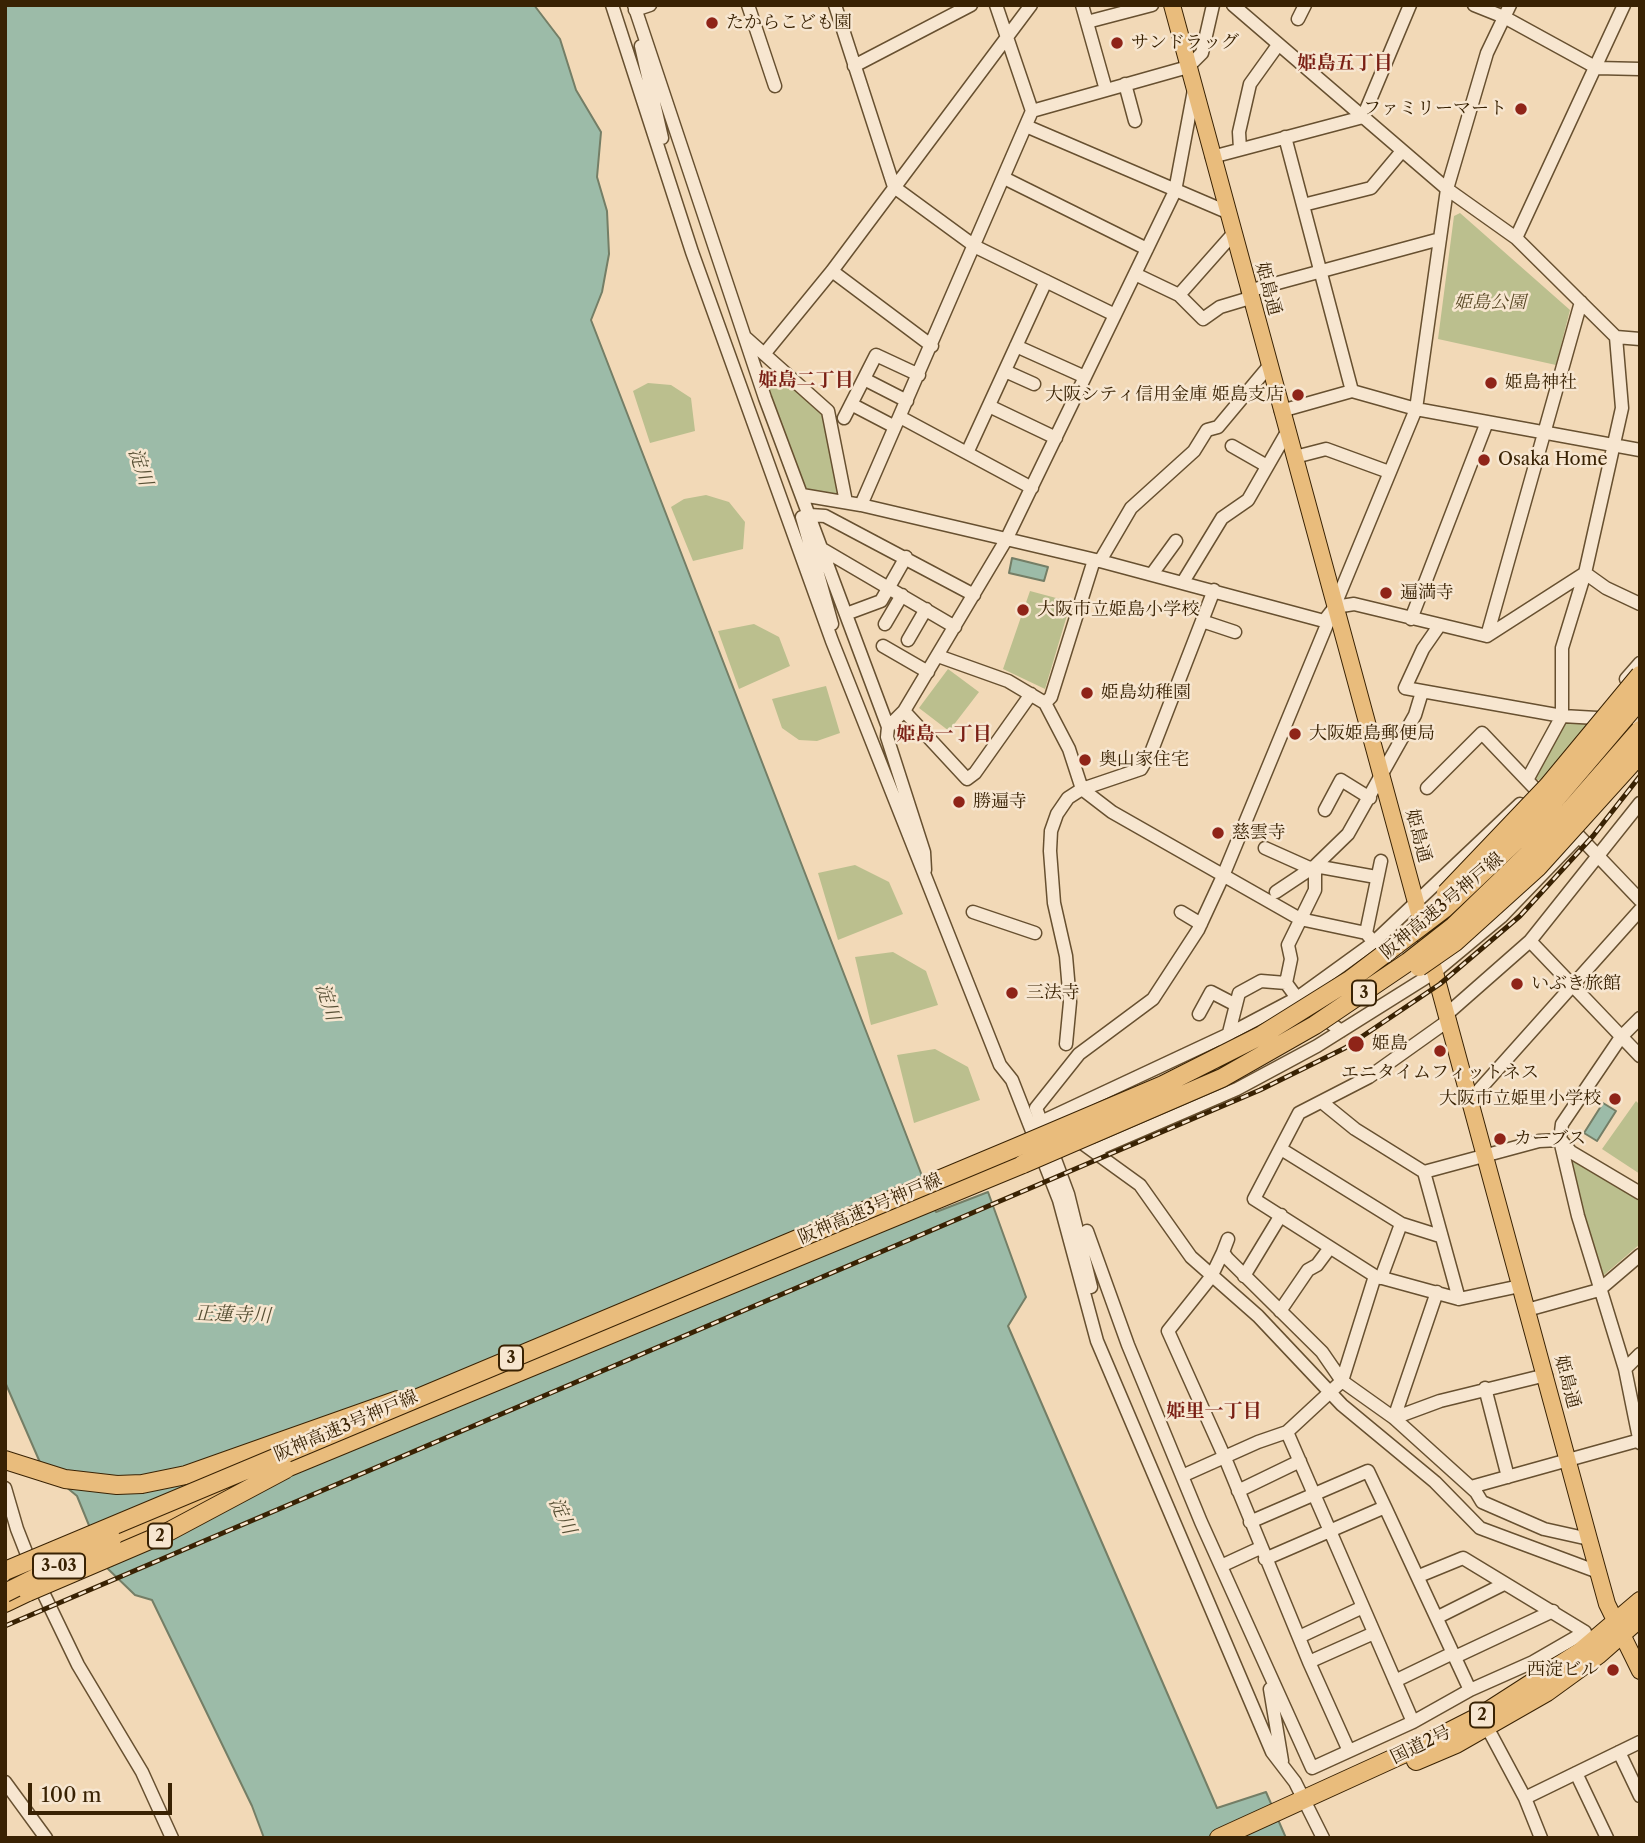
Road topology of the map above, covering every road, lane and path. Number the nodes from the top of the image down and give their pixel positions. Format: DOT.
graph roads {
  1 [pos="612,5"];
  2 [pos="650,5"];
  3 [pos="748,5"];
  4 [pos="835,5"];
  5 [pos="971,5"];
  6 [pos="996,5"];
  7 [pos="1031,5"];
  8 [pos="1082,5"];
  9 [pos="1152,5"];
  10 [pos="1172,5"];
  11 [pos="1213,5"];
  12 [pos="1233,5"];
  13 [pos="1305,5"];
  14 [pos="1410,5"];
  15 [pos="1474,5"];
  16 [pos="1624,5"];
  17 [pos="635,8"];
  18 [pos="1507,11"];
  19 [pos="1298,19"];
  20 [pos="1087,22"];
  21 [pos="1008,36"];
  22 [pos="1278,45"];
  23 [pos="854,66"];
  24 [pos="1188,66"];
  25 [pos="1597,68"];
  26 [pos="1640,69"];
  27 [pos="1125,84"];
  28 [pos="775,86"];
  29 [pos="1106,90"];
  30 [pos="1194,90"];
  31 [pos="1032,111"];
  32 [pos="1363,117"];
  33 [pos="1135,121"];
  34 [pos="1026,126"];
  35 [pos="1284,137"];
  36 [pos="1240,149"];
  37 [pos="1402,151"];
  38 [pos="1212,157"];
  39 [pos="665,166"];
  40 [pos="1004,178"];
  41 [pos="894,187"];
  42 [pos="1447,189"];
  43 [pos="1175,191"];
  44 [pos="1303,205"];
  45 [pos="1227,212"];
  46 [pos="1233,234"];
  47 [pos="1440,239"];
  48 [pos="1516,239"];
  49 [pos="976,247"];
  50 [pos="1147,249"];
  51 [pos="832,271"];
  52 [pos="1322,271"];
  53 [pos="1135,274"];
  54 [pos="1046,281"];
  55 [pos="1179,295"];
  56 [pos="1249,295"];
  57 [pos="1581,302"];
  58 [pos="1115,315"];
  59 [pos="745,337"];
  60 [pos="1616,337"];
  61 [pos="1640,339"];
  62 [pos="932,346"];
  63 [pos="1016,346"];
  64 [pos="765,353"];
  65 [pos="1269,366"];
  66 [pos="1005,371"];
  67 [pos="919,375"];
  68 [pos="1085,377"];
  69 [pos="864,379"];
  70 [pos="1034,384"];
  71 [pos="1352,391"];
  72 [pos="907,401"];
  73 [pos="851,404"];
  74 [pos="989,407"];
  75 [pos="1416,409"];
  76 [pos="1281,411"];
  77 [pos="844,418"];
  78 [pos="898,422"];
  79 [pos="1487,422"];
  80 [pos="1287,432"];
  81 [pos="1542,433"];
  82 [pos="1056,438"];
  83 [pos="1612,445"];
  84 [pos="1232,446"];
  85 [pos="1640,450"];
  86 [pos="967,453"];
  87 [pos="1295,457"];
  88 [pos="1268,466"];
  89 [pos="1389,472"];
  90 [pos="1032,488"];
  91 [pos="802,495"];
  92 [pos="846,502"];
  93 [pos="861,505"];
  94 [pos="810,515"];
  95 [pos="1006,540"];
  96 [pos="1175,541"];
  97 [pos="822,549"];
  98 [pos="906,557"];
  99 [pos="1097,560"];
  100 [pos="1586,573"];
  101 [pos="1152,574"];
  102 [pos="1183,582"];
  103 [pos="889,587"];
  104 [pos="1214,590"];
  105 [pos="902,594"];
  106 [pos="974,595"];
  107 [pos="1640,604"];
  108 [pos="1335,607"];
  109 [pos="926,609"];
  110 [pos="846,614"];
  111 [pos="1411,619"];
  112 [pos="1202,621"];
  113 [pos="885,624"];
  114 [pos="1438,626"];
  115 [pos="955,627"];
  116 [pos="1235,632"];
  117 [pos="1487,636"];
  118 [pos="908,640"];
  119 [pos="832,641"];
  120 [pos="883,646"];
  121 [pos="938,656"];
  122 [pos="1640,663"];
  123 [pos="928,672"];
  124 [pos="1640,675"];
  125 [pos="1422,692"];
  126 [pos="1031,694"];
  127 [pos="1640,700"];
  128 [pos="1045,703"];
  129 [pos="904,711"];
  130 [pos="1562,716"];
  131 [pos="1597,718"];
  132 [pos="888,727"];
  133 [pos="1640,730"];
  134 [pos="1640,754"];
  135 [pos="1382,776"];
  136 [pos="1531,784"];
  137 [pos="1427,788"];
  138 [pos="1082,789"];
  139 [pos="1370,798"];
  140 [pos="1640,803"];
  141 [pos="1325,810"];
  142 [pos="1579,836"];
  143 [pos="1265,848"];
  144 [pos="1597,856"];
  145 [pos="1381,861"];
  146 [pos="1313,868"];
  147 [pos="1223,876"];
  148 [pos="1376,877"];
  149 [pos="926,884"];
  150 [pos="1276,892"];
  151 [pos="1640,900"];
  152 [pos="1416,903"];
  153 [pos="1640,910"];
  154 [pos="973,912"];
  155 [pos="1181,912"];
  156 [pos="1300,919"];
  157 [pos="1201,923"];
  158 [pos="1035,933"];
  159 [pos="1369,938"];
  160 [pos="1530,941"];
  161 [pos="1435,972"];
  162 [pos="1350,980"];
  163 [pos="1286,982"];
  164 [pos="1571,986"];
  165 [pos="1297,998"];
  166 [pos="1236,1005"];
  167 [pos="1199,1014"];
  168 [pos="1448,1017"];
  169 [pos="1640,1018"];
  170 [pos="1341,1031"];
  171 [pos="1227,1035"];
  172 [pos="1621,1037"];
  173 [pos="1066,1044"];
  174 [pos="1640,1056"];
  175 [pos="1222,1078"];
  176 [pos="1471,1099"];
  177 [pos="1212,1101"];
  178 [pos="1323,1103"];
  179 [pos="1041,1122"];
  180 [pos="1560,1139"];
  181 [pos="1281,1149"];
  182 [pos="1093,1151"];
  183 [pos="1486,1156"];
  184 [pos="1424,1172"];
  185 [pos="1640,1193"];
  186 [pos="1281,1215"];
  187 [pos="1084,1220"];
  188 [pos="1401,1224"];
  189 [pos="1440,1236"];
  190 [pos="1228,1239"];
  191 [pos="1329,1249"];
  192 [pos="1223,1252"];
  193 [pos="1640,1255"];
  194 [pos="1244,1276"];
  195 [pos="1210,1277"];
  196 [pos="1378,1277"];
  197 [pos="1520,1286"];
  198 [pos="1600,1290"];
  199 [pos="1437,1292"];
  200 [pos="1459,1300"];
  201 [pos="1527,1310"];
  202 [pos="1280,1311"];
  203 [pos="1097,1341"];
  204 [pos="1640,1354"];
  205 [pos="1625,1368"];
  206 [pos="1546,1375"];
  207 [pos="1342,1381"];
  208 [pos="1485,1388"];
  209 [pos="1329,1392"];
  210 [pos="426,1393"];
  211 [pos="1394,1418"];
  212 [pos="1287,1432"];
  213 [pos="1640,1442"];
  214 [pos="1225,1458"];
  215 [pos="5,1460"];
  216 [pos="1300,1461"];
  217 [pos="1569,1461"];
  218 [pos="286,1469"];
  219 [pos="1182,1476"];
  220 [pos="1507,1477"];
  221 [pos="1471,1487"];
  222 [pos="5,1488"];
  223 [pos="1238,1491"];
  224 [pos="1315,1494"];
  225 [pos="1385,1507"];
  226 [pos="1250,1522"];
  227 [pos="112,1532"];
  228 [pos="1330,1532"];
  229 [pos="1589,1539"];
  230 [pos="1262,1553"];
  231 [pos="5,1560"];
  232 [pos="1221,1566"];
  233 [pos="5,1571"];
  234 [pos="1598,1572"];
  235 [pos="1419,1576"];
  236 [pos="5,1584"];
  237 [pos="1504,1584"];
  238 [pos="5,1593"];
  239 [pos="1640,1601"];
  240 [pos="5,1603"];
  241 [pos="1363,1607"];
  242 [pos="1553,1611"];
  243 [pos="1438,1617"];
  244 [pos="1640,1618"];
  245 [pos="1619,1629"];
  246 [pos="1374,1633"];
  247 [pos="1299,1637"];
  248 [pos="1454,1655"];
  249 [pos="1309,1662"];
  250 [pos="1640,1671"];
  251 [pos="1268,1673"];
  252 [pos="1395,1681"];
  253 [pos="1470,1690"];
  254 [pos="1413,1721"];
  255 [pos="1487,1727"];
  256 [pos="1640,1742"];
  257 [pos="1349,1751"];
  258 [pos="1619,1752"];
  259 [pos="1283,1765"];
  260 [pos="1576,1773"];
  261 [pos="5,1782"];
  262 [pos="1640,1796"];
  263 [pos="1525,1798"];
  264 [pos="1302,1807"];
  265 [pos="46,1838"];
  266 [pos="172,1838"];
  267 [pos="1219,1838"];
  268 [pos="1247,1838"];
  269 [pos="1323,1838"];
  270 [pos="1542,1838"];
  271 [pos="1607,1838"];
  1 -- 39 [label="street"];
  2 -- 17 [label="street"];
  3 -- 28 [label="street"];
  4 -- 23 [label="street"];
  5 -- 23 [label="street"];
  6 -- 21 [label="street"];
  7 -- 21 [label="street"];
  8 -- 20 [label="street"];
  9 -- 20 [label="street"];
  10 -- 24 [label="main road, 姫島通"];
  11 -- 24 [label="street"];
  12 -- 22 [label="street"];
  13 -- 19 [label="street"];
  14 -- 32 [label="street"];
  15 -- 18 [label="street"];
  16 -- 25 [label="street"];
  17 -- 39 [label="street"];
  17 -- 59 [label="street"];
  18 -- 25 [label="street"];
  18 -- 42 [label="street"];
  20 -- 29 [label="street"];
  21 -- 31 [label="street"];
  21 -- 41 [label="street"];
  22 -- 32 [label="street"];
  22 -- 36 [label="street"];
  23 -- 41 [label="street"];
  24 -- 27 [label="street"];
  24 -- 30 [label="main road, 姫島通"];
  25 -- 26 [label="street"];
  25 -- 48 [label="street"];
  27 -- 29 [label="street"];
  27 -- 33 [label="street"];
  29 -- 31 [label="street"];
  30 -- 38 [label="main road, 姫島通"];
  30 -- 43 [label="street"];
  31 -- 34 [label="street"];
  32 -- 35 [label="street"];
  32 -- 37 [label="street"];
  34 -- 40 [label="street"];
  34 -- 43 [label="street"];
  35 -- 36 [label="street"];
  35 -- 44 [label="street"];
  36 -- 38 [label="street"];
  37 -- 42 [label="street"];
  37 -- 44 [label="street"];
  38 -- 45 [label="main road, 姫島通"];
  39 -- 119 [label="street"];
  40 -- 49 [label="street"];
  40 -- 50 [label="street"];
  41 -- 49 [label="street"];
  41 -- 51 [label="street"];
  42 -- 47 [label="street"];
  42 -- 48 [label="street"];
  43 -- 45 [label="street"];
  43 -- 50 [label="street"];
  44 -- 52 [label="street"];
  45 -- 46 [label="main road, 姫島通"];
  46 -- 55 [label="street"];
  46 -- 56 [label="main road, 姫島通"];
  47 -- 52 [label="street"];
  47 -- 75 [label="street"];
  48 -- 57 [label="street"];
  49 -- 54 [label="street"];
  49 -- 62 [label="street"];
  50 -- 53 [label="street"];
  51 -- 62 [label="street"];
  51 -- 64 [label="street"];
  52 -- 56 [label="street"];
  52 -- 71 [label="street"];
  53 -- 55 [label="street"];
  53 -- 58 [label="street"];
  54 -- 58 [label="street"];
  54 -- 63 [label="street"];
  55 -- 56 [label="street"];
  56 -- 65 [label="main road, 姫島通"];
  57 -- 60 [label="street"];
  57 -- 81 [label="street"];
  58 -- 68 [label="street"];
  59 -- 64 [label="street"];
  59 -- 91 [label="street"];
  60 -- 61 [label="street"];
  60 -- 83 [label="street"];
  62 -- 67 [label="street"];
  63 -- 66 [label="street"];
  63 -- 68 [label="street"];
  64 -- 92 [label="street"];
  65 -- 76 [label="main road, 姫島通"];
  65 -- 99 [label="street"];
  66 -- 70 [label="street"];
  66 -- 74 [label="street"];
  67 -- 69 [label="street"];
  67 -- 72 [label="street"];
  68 -- 82 [label="street"];
  69 -- 72 [label="street"];
  69 -- 73 [label="street"];
  71 -- 75 [label="street"];
  71 -- 76 [label="street"];
  72 -- 78 [label="street"];
  73 -- 77 [label="street"];
  73 -- 78 [label="street"];
  74 -- 82 [label="street"];
  74 -- 86 [label="street"];
  75 -- 79 [label="street"];
  75 -- 89 [label="street"];
  76 -- 80 [label="main road, 姫島通"];
  78 -- 86 [label="street"];
  78 -- 93 [label="street"];
  79 -- 81 [label="street"];
  79 -- 111 [label="street"];
  80 -- 87 [label="main road, 姫島通"];
  80 -- 88 [label="street"];
  81 -- 83 [label="street"];
  81 -- 117 [label="street"];
  82 -- 90 [label="street"];
  83 -- 85 [label="street"];
  83 -- 100 [label="street"];
  84 -- 88 [label="street"];
  86 -- 90 [label="street"];
  87 -- 89 [label="street"];
  87 -- 108 [label="main road, 姫島通"];
  88 -- 102 [label="street"];
  89 -- 108 [label="street"];
  90 -- 95 [label="street"];
  91 -- 92 [label="street"];
  91 -- 94 [label="street"];
  91 -- 119 [label="street"];
  92 -- 93 [label="street"];
  93 -- 95 [label="street"];
  94 -- 97 [label="street"];
  94 -- 98 [label="street"];
  95 -- 99 [label="street"];
  95 -- 106 [label="street"];
  96 -- 101 [label="street"];
  97 -- 103 [label="street"];
  97 -- 110 [label="street"];
  98 -- 103 [label="street"];
  98 -- 106 [label="street"];
  99 -- 101 [label="street"];
  99 -- 128 [label="street"];
  100 -- 107 [label="street"];
  100 -- 117 [label="street"];
  100 -- 130 [label="street"];
  101 -- 102 [label="street"];
  102 -- 104 [label="street"];
  103 -- 105 [label="street"];
  103 -- 110 [label="street"];
  104 -- 108 [label="street"];
  104 -- 112 [label="street"];
  105 -- 109 [label="street"];
  105 -- 113 [label="street"];
  106 -- 115 [label="street"];
  108 -- 111 [label="street"];
  108 -- 135 [label="main road, 姫島通"];
  108 -- 147 [label="street"];
  109 -- 115 [label="street"];
  109 -- 118 [label="street"];
  110 -- 132 [label="street"];
  111 -- 114 [label="street"];
  112 -- 116 [label="street"];
  112 -- 138 [label="street"];
  114 -- 117 [label="street"];
  114 -- 125 [label="street"];
  115 -- 121 [label="street"];
  119 -- 149 [label="street"];
  120 -- 123 [label="street"];
  121 -- 123 [label="street"];
  121 -- 126 [label="street"];
  122 -- 131 [label="street"];
  123 -- 129 [label="street"];
  124 -- 162 [label="highway, 3, bridge"];
  125 -- 130 [label="street"];
  125 -- 135 [label="street"];
  126 -- 128 [label="street"];
  126 -- 129 [label="street"];
  127 -- 162 [label="highway, 阪神高速3号神戸線 / 3, bridge"];
  128 -- 138 [label="street"];
  129 -- 132 [label="street"];
  130 -- 131 [label="street"];
  130 -- 136 [label="street"];
  131 -- 136 [label="street"];
  132 -- 149 [label="street"];
  133 -- 175 [label="highway, 阪神高速3号神戸線 / 3, bridge"];
  134 -- 175 [label="highway, 3, bridge"];
  135 -- 139 [label="street"];
  135 -- 152 [label="main road, 姫島通"];
  136 -- 137 [label="street"];
  136 -- 142 [label="street"];
  136 -- 152 [label="street"];
  138 -- 147 [label="street"];
  138 -- 173 [label="street"];
  139 -- 141 [label="street"];
  139 -- 146 [label="street"];
  140 -- 144 [label="street"];
  142 -- 144 [label="street"];
  142 -- 161 [label="street"];
  143 -- 146 [label="street"];
  144 -- 151 [label="street"];
  144 -- 160 [label="street"];
  145 -- 148 [label="street"];
  146 -- 148 [label="street"];
  146 -- 150 [label="street"];
  146 -- 156 [label="street"];
  147 -- 156 [label="street"];
  147 -- 157 [label="street"];
  148 -- 159 [label="street"];
  149 -- 203 [label="street"];
  152 -- 159 [label="street"];
  152 -- 161 [label="main road, 姫島通"];
  153 -- 164 [label="street"];
  154 -- 158 [label="street"];
  155 -- 157 [label="street"];
  156 -- 159 [label="street"];
  156 -- 163 [label="street"];
  157 -- 179 [label="street"];
  159 -- 165 [label="street"];
  160 -- 164 [label="street"];
  160 -- 168 [label="street"];
  161 -- 168 [label="main road, 姫島通"];
  161 -- 170 [label="street"];
  162 -- 210 [label="highway, 阪神高速3号神戸線 / 3, bridge"];
  163 -- 165 [label="street"];
  163 -- 166 [label="street"];
  164 -- 172 [label="street"];
  164 -- 176 [label="street"];
  165 -- 170 [label="street"];
  165 -- 171 [label="street"];
  166 -- 167 [label="street"];
  166 -- 171 [label="street"];
  168 -- 176 [label="main road, 姫島通"];
  168 -- 178 [label="street"];
  169 -- 172 [label="street"];
  170 -- 177 [label="street"];
  171 -- 177 [label="street"];
  171 -- 179 [label="street"];
  172 -- 174 [label="street"];
  172 -- 180 [label="street"];
  175 -- 218 [label="highway, 阪神高速3号神戸線 / 3, bridge"];
  176 -- 183 [label="main road, 姫島通"];
  177 -- 182 [label="street"];
  178 -- 181 [label="street"];
  178 -- 184 [label="street"];
  179 -- 182 [label="street"];
  179 -- 203 [label="street"];
  180 -- 183 [label="street"];
  180 -- 185 [label="street"];
  180 -- 198 [label="street"];
  181 -- 186 [label="street"];
  181 -- 188 [label="street"];
  182 -- 195 [label="street"];
  183 -- 184 [label="street"];
  183 -- 197 [label="main road, 姫島通"];
  184 -- 189 [label="street"];
  186 -- 191 [label="street"];
  186 -- 194 [label="street"];
  187 -- 219 [label="street"];
  188 -- 189 [label="street"];
  188 -- 196 [label="street"];
  189 -- 200 [label="street"];
  190 -- 192 [label="street"];
  191 -- 196 [label="street"];
  191 -- 202 [label="street"];
  192 -- 194 [label="street"];
  192 -- 195 [label="street"];
  193 -- 198 [label="street"];
  194 -- 202 [label="street"];
  195 -- 209 [label="street"];
  195 -- 214 [label="street"];
  196 -- 199 [label="street"];
  196 -- 207 [label="street"];
  197 -- 200 [label="street"];
  197 -- 201 [label="main road, 姫島通"];
  198 -- 201 [label="street"];
  198 -- 205 [label="street"];
  199 -- 200 [label="street"];
  199 -- 211 [label="street"];
  201 -- 206 [label="main road, 姫島通"];
  202 -- 207 [label="street"];
  203 -- 259 [label="street"];
  204 -- 205 [label="street"];
  205 -- 213 [label="street"];
  206 -- 208 [label="street"];
  206 -- 217 [label="main road, 姫島通"];
  207 -- 209 [label="street"];
  207 -- 211 [label="street"];
  208 -- 211 [label="street"];
  208 -- 220 [label="street"];
  209 -- 212 [label="street"];
  209 -- 234 [label="street"];
  210 -- 215 [label="highway, bridge"];
  210 -- 227 [label="highway, 阪神高速3号神戸線 / 3, bridge"];
  211 -- 221 [label="street"];
  212 -- 214 [label="street"];
  212 -- 216 [label="street"];
  213 -- 217 [label="street"];
  214 -- 219 [label="street"];
  214 -- 223 [label="street"];
  216 -- 223 [label="street"];
  216 -- 224 [label="street"];
  217 -- 220 [label="street"];
  217 -- 229 [label="main road, 姫島通"];
  218 -- 227 [label="highway, 阪神高速3号神戸線 / 3, bridge"];
  218 -- 240 [label="highway, 2, bridge"];
  219 -- 232 [label="street"];
  220 -- 221 [label="street"];
  221 -- 229 [label="street"];
  222 -- 266 [label="street"];
  223 -- 226 [label="street"];
  224 -- 225 [label="street"];
  224 -- 226 [label="street"];
  224 -- 228 [label="street"];
  225 -- 228 [label="street"];
  225 -- 235 [label="street"];
  226 -- 230 [label="street"];
  227 -- 231 [label="highway, bridge"];
  227 -- 233 [label="highway, 阪神高速3号神戸線 / 3, bridge"];
  227 -- 236 [label="highway, 阪神高速3号神戸線 / 3, bridge"];
  227 -- 238 [label="highway, 3-03, bridge"];
  228 -- 230 [label="street"];
  228 -- 241 [label="street"];
  229 -- 234 [label="main road, 姫島通"];
  230 -- 232 [label="street"];
  230 -- 247 [label="street"];
  232 -- 251 [label="street"];
  234 -- 245 [label="main road, 姫島通"];
  235 -- 237 [label="street"];
  235 -- 243 [label="street"];
  237 -- 242 [label="street"];
  237 -- 243 [label="street"];
  239 -- 245 [label="highway, 国道2号 / 2"];
  241 -- 246 [label="street"];
  241 -- 247 [label="street"];
  242 -- 248 [label="street"];
  242 -- 253 [label="street"];
  243 -- 248 [label="street"];
  244 -- 245 [label="highway, 国道2号 / 2"];
  245 -- 250 [label="main road, 姫島通"];
  245 -- 255 [label="highway, 国道2号 / 2"];
  245 -- 264 [label="highway, 国道2号 / 2"];
  246 -- 249 [label="street"];
  246 -- 252 [label="street"];
  247 -- 249 [label="street"];
  248 -- 252 [label="street"];
  248 -- 253 [label="street"];
  249 -- 257 [label="street"];
  251 -- 257 [label="street"];
  251 -- 259 [label="street"];
  252 -- 254 [label="street"];
  253 -- 254 [label="street"];
  254 -- 257 [label="street"];
  255 -- 263 [label="street"];
  255 -- 264 [label="highway, 国道2号 / 2"];
  256 -- 258 [label="street"];
  258 -- 260 [label="street"];
  258 -- 262 [label="street"];
  259 -- 264 [label="street"];
  260 -- 263 [label="street"];
  260 -- 271 [label="street"];
  261 -- 265 [label="street"];
  263 -- 270 [label="street"];
  264 -- 267 [label="highway, 国道2号 / 2"];
  264 -- 268 [label="highway, 国道2号 / 2"];
  264 -- 269 [label="street"];
}
